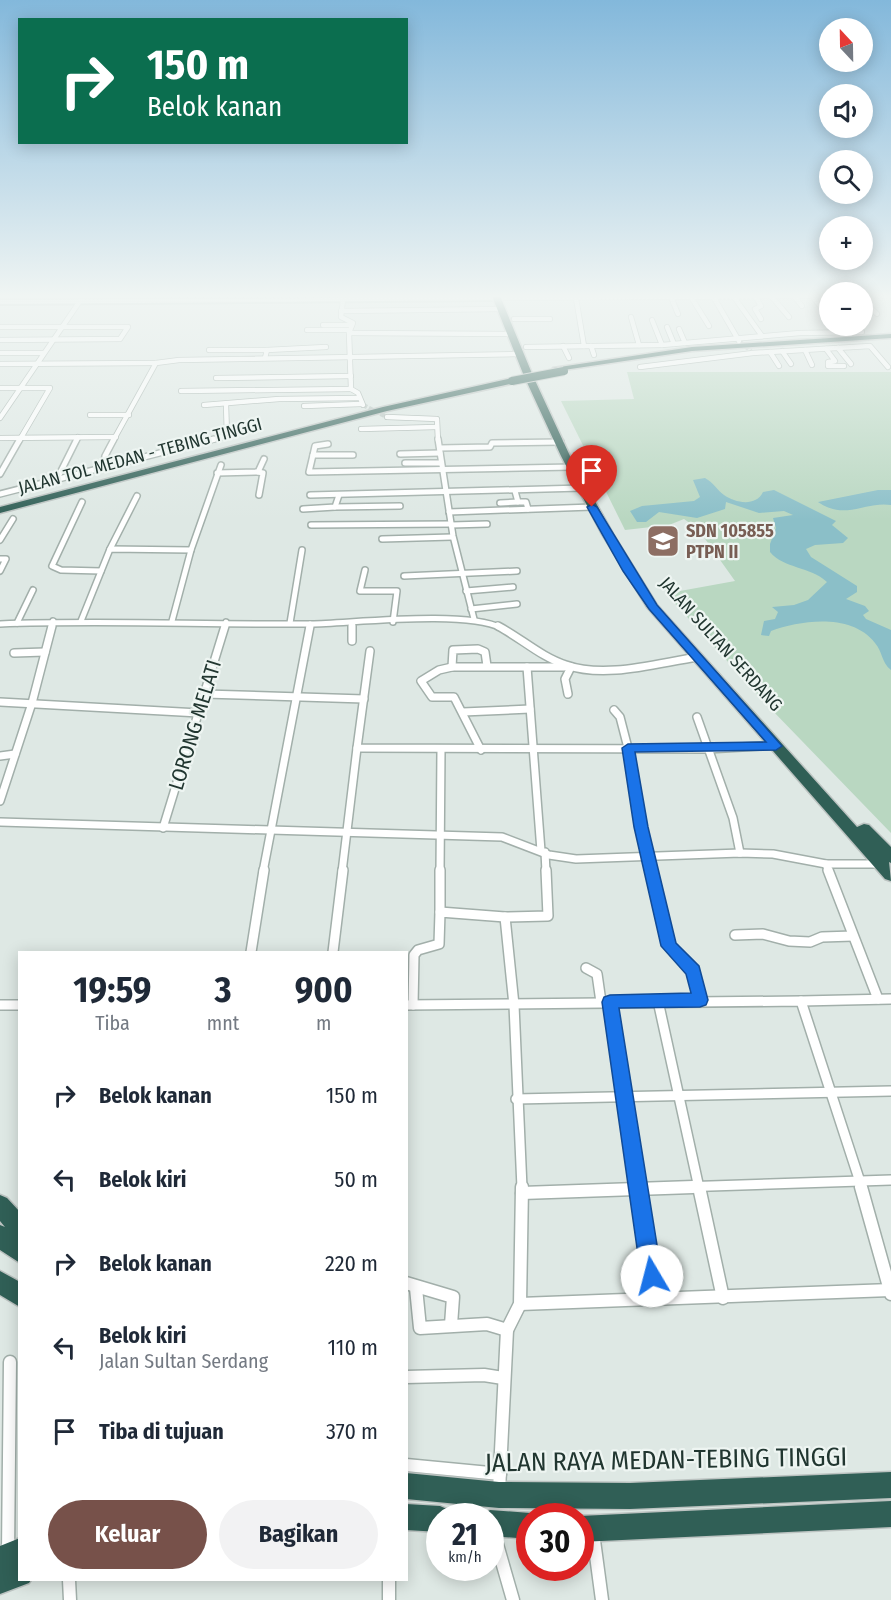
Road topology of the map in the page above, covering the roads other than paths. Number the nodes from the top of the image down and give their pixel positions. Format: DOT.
graph roads {
  1 [pos="31,371"];
  2 [pos="152,371"];
  3 [pos="351,371"];
  4 [pos="531,371"];
  5 [pos="556,371"];
  6 [pos="351,376"];
  7 [pos="216,378"];
  8 [pos="512,378"];
  9 [pos="0,388"];
  10 [pos="19,388"];
  11 [pos="351,388"];
  12 [pos="181,390"];
  13 [pos="211,391"];
  14 [pos="358,398"];
  15 [pos="226,404"];
  16 [pos="547,405"];
  17 [pos="304,406"];
  18 [pos="90,415"];
  19 [pos="129,415"];
  20 [pos="387,417"];
  21 [pos="0,418"];
  22 [pos="436,427"];
  23 [pos="361,429"];
  24 [pos="20,437"];
  25 [pos="78,437"];
  26 [pos="116,437"];
  27 [pos="0,438"];
  28 [pos="561,442"];
  29 [pos="328,444"];
  30 [pos="440,451"];
  31 [pos="400,454"];
  32 [pos="313,455"];
  33 [pos="353,455"];
  34 [pos="264,459"];
  35 [pos="441,463"];
  36 [pos="405,464"];
  37 [pos="220,465"];
  38 [pos="572,467"];
  39 [pos="102,468"];
  40 [pos="441,471"];
  41 [pos="258,472"];
  42 [pos="217,473"];
  43 [pos="0,474"];
  44 [pos="57,479"];
  45 [pos="582,488"];
  46 [pos="515,491"];
  47 [pos="446,492"];
  48 [pos="0,494"];
  49 [pos="259,495"];
  50 [pos="310,495"];
  51 [pos="339,495"];
  52 [pos="137,496"];
  53 [pos="518,501"];
  54 [pos="82,502"];
  55 [pos="500,503"];
  56 [pos="0,504"];
  57 [pos="400,506"];
  58 [pos="335,507"];
  59 [pos="592,507"];
  60 [pos="303,509"];
  61 [pos="528,509"];
  62 [pos="0,510"];
  63 [pos="448,512"];
  64 [pos="13,519"];
  65 [pos="487,524"];
  66 [pos="311,525"];
  67 [pos="451,525"];
  68 [pos="452,537"];
  69 [pos="382,539"];
  70 [pos="0,540"];
  71 [pos="110,549"];
  72 [pos="191,550"];
  73 [pos="302,550"];
  74 [pos="0,559"];
  75 [pos="365,570"];
  76 [pos="0,571"];
  77 [pos="100,571"];
  78 [pos="517,571"];
  79 [pos="462,573"];
  80 [pos="404,576"];
  81 [pos="513,587"];
  82 [pos="33,590"];
  83 [pos="466,591"];
  84 [pos="517,604"];
  85 [pos="471,609"];
  86 [pos="474,619"];
  87 [pos="53,621"];
  88 [pos="81,621"];
  89 [pos="172,621"];
  90 [pos="226,622"];
  91 [pos="393,622"];
  92 [pos="0,624"];
  93 [pos="17,624"];
  94 [pos="290,624"];
  95 [pos="310,624"];
  96 [pos="352,624"];
  97 [pos="352,641"];
  98 [pos="370,651"];
  99 [pos="45,652"];
  100 [pos="14,653"];
  101 [pos="698,657"];
  102 [pos="486,666"];
  103 [pos="452,667"];
  104 [pos="527,667"];
  105 [pos="569,667"];
  106 [pos="205,694"];
  107 [pos="568,694"];
  108 [pos="298,697"];
  109 [pos="364,699"];
  110 [pos="0,702"];
  111 [pos="33,703"];
  112 [pos="530,710"];
  113 [pos="614,710"];
  114 [pos="463,712"];
  115 [pos="200,713"];
  116 [pos="697,717"];
  117 [pos="776,746"];
  118 [pos="357,748"];
  119 [pos="628,748"];
  120 [pos="534,749"];
  121 [pos="708,749"];
  122 [pos="441,750"];
  123 [pos="481,750"];
  124 [pos="15,754"];
  125 [pos="0,756"];
  126 [pos="0,801"];
  127 [pos="0,822"];
  128 [pos="163,828"];
  129 [pos="270,830"];
  130 [pos="347,832"];
  131 [pos="443,836"];
  132 [pos="543,851"];
  133 [pos="740,853"];
  134 [pos="648,857"];
  135 [pos="826,864"];
  136 [pos="889,864"];
  137 [pos="440,912"];
  138 [pos="505,917"];
  139 [pos="735,935"];
  140 [pos="853,936"];
  141 [pos="251,951"];
  142 [pos="333,951"];
  143 [pos="586,968"];
  144 [pos="878,999"];
  145 [pos="891,999"];
  146 [pos="700,1000"];
  147 [pos="658,1001"];
  148 [pos="801,1001"];
  149 [pos="605,1002"];
  150 [pos="0,1005"];
  151 [pos="18,1005"];
  152 [pos="410,1005"];
  153 [pos="514,1005"];
  154 [pos="891,1091"];
  155 [pos="831,1093"];
  156 [pos="679,1095"];
  157 [pos="624,1096"];
  158 [pos="516,1099"];
  159 [pos="891,1180"];
  160 [pos="860,1182"];
  161 [pos="698,1188"];
  162 [pos="639,1190"];
  163 [pos="522,1193"];
  164 [pos="0,1205"];
  165 [pos="18,1226"];
  166 [pos="0,1236"];
  167 [pos="18,1250"];
  168 [pos="0,1282"];
  169 [pos="411,1286"];
  170 [pos="891,1292"];
  171 [pos="18,1295"];
  172 [pos="655,1298"];
  173 [pos="723,1298"];
  174 [pos="520,1304"];
  175 [pos="450,1325"];
  176 [pos="507,1330"];
  177 [pos="10,1362"];
  178 [pos="408,1377"];
  179 [pos="503,1378"];
  180 [pos="408,1465"];
  181 [pos="500,1484"];
  182 [pos="408,1486"];
  183 [pos="890,1489"];
  184 [pos="891,1514"];
  185 [pos="408,1519"];
  186 [pos="426,1519"];
  187 [pos="594,1530"];
  188 [pos="594,1565"];
  189 [pos="9,1566"];
  190 [pos="504,1568"];
  191 [pos="69,1581"];
  192 [pos="388,1581"];
  193 [pos="70,1600"];
  194 [pos="389,1600"];
  195 [pos="513,1600"];
  196 [pos="602,1600"];
  1 -- 10 [label="street"];
  2 -- 19 [label="street"];
  3 -- 6 [label="street"];
  4 -- 16 [label="highway, JALAN SULTAN SERDANG"];
  5 -- 8 [label="highway, JALAN TOL MEDAN - TEBING TINGGI, bridge"];
  6 -- 7 [label="street"];
  6 -- 11 [label="street"];
  8 -- 56 [label="highway, JALAN TOL MEDAN - TEBING TINGGI"];
  8 -- 62 [label="highway, JALAN TOL MEDAN - TEBING TINGGI"];
  9 -- 10 [label="street"];
  10 -- 21 [label="street"];
  10 -- 24 [label="street"];
  11 -- 13 [label="street"];
  11 -- 14 [label="street"];
  12 -- 13 [label="street"];
  13 -- 15 [label="street"];
  14 -- 15 [label="street"];
  14 -- 17 [label="street"];
  15 -- 39 [label="street"];
  16 -- 28 [label="highway, JALAN SULTAN SERDANG"];
  16 -- 136 [label="highway, JALAN SULTAN SERDANG"];
  18 -- 19 [label="street"];
  19 -- 26 [label="street"];
  20 -- 22 [label="street"];
  22 -- 23 [label="street"];
  22 -- 30 [label="street"];
  24 -- 25 [label="street"];
  24 -- 27 [label="street"];
  24 -- 43 [label="street"];
  25 -- 26 [label="street"];
  25 -- 44 [label="street"];
  26 -- 39 [label="street"];
  28 -- 30 [label="street"];
  28 -- 38 [label="highway, JALAN SULTAN SERDANG"];
  29 -- 32 [label="street"];
  30 -- 31 [label="street"];
  30 -- 35 [label="street"];
  32 -- 33 [label="street"];
  32 -- 40 [label="street"];
  34 -- 41 [label="street"];
  35 -- 36 [label="street"];
  35 -- 40 [label="street"];
  37 -- 42 [label="street"];
  38 -- 40 [label="street"];
  38 -- 45 [label="highway, JALAN SULTAN SERDANG"];
  39 -- 44 [label="street"];
  40 -- 47 [label="street"];
  41 -- 42 [label="street"];
  41 -- 49 [label="street"];
  42 -- 72 [label="street"];
  44 -- 48 [label="street"];
  45 -- 46 [label="street"];
  45 -- 59 [label="highway, JALAN SULTAN SERDANG"];
  46 -- 47 [label="street"];
  46 -- 53 [label="street"];
  47 -- 51 [label="street"];
  47 -- 63 [label="street"];
  50 -- 51 [label="street"];
  51 -- 58 [label="street"];
  52 -- 71 [label="street"];
  53 -- 55 [label="street"];
  53 -- 61 [label="street"];
  54 -- 77 [label="street"];
  57 -- 58 [label="street"];
  58 -- 60 [label="street"];
  59 -- 61 [label="street"];
  59 -- 101 [label="highway, JALAN SULTAN SERDANG"];
  61 -- 63 [label="street"];
  63 -- 67 [label="street"];
  64 -- 70 [label="street"];
  65 -- 67 [label="street"];
  66 -- 67 [label="street"];
  67 -- 68 [label="street"];
  68 -- 69 [label="street"];
  68 -- 79 [label="street"];
  71 -- 72 [label="street"];
  71 -- 77 [label="street"];
  72 -- 89 [label="street"];
  73 -- 94 [label="street"];
  74 -- 76 [label="street"];
  75 -- 91 [label="street"];
  77 -- 88 [label="street"];
  78 -- 79 [label="street"];
  79 -- 80 [label="street"];
  79 -- 83 [label="street"];
  81 -- 83 [label="street"];
  82 -- 93 [label="street"];
  83 -- 85 [label="street"];
  84 -- 85 [label="street"];
  85 -- 86 [label="street"];
  86 -- 91 [label="street"];
  86 -- 105 [label="street"];
  87 -- 88 [label="street"];
  87 -- 93 [label="street"];
  87 -- 99 [label="street"];
  88 -- 89 [label="street"];
  89 -- 90 [label="street"];
  90 -- 94 [label="street"];
  90 -- 106 [label="street, LORONG MELATI"];
  91 -- 96 [label="street"];
  92 -- 93 [label="street"];
  94 -- 95 [label="street"];
  95 -- 96 [label="street"];
  95 -- 108 [label="street"];
  96 -- 97 [label="street"];
  98 -- 109 [label="street"];
  99 -- 100 [label="street"];
  99 -- 111 [label="street"];
  101 -- 105 [label="street"];
  101 -- 117 [label="highway, JALAN SULTAN SERDANG"];
  102 -- 103 [label="street"];
  102 -- 103 [label="street"];
  102 -- 104 [label="street"];
  103 -- 114 [label="street"];
  104 -- 105 [label="street"];
  104 -- 112 [label="street"];
  105 -- 107 [label="street"];
  106 -- 108 [label="street"];
  106 -- 115 [label="street, LORONG MELATI"];
  108 -- 109 [label="street"];
  108 -- 129 [label="street"];
  109 -- 118 [label="street"];
  110 -- 111 [label="street"];
  111 -- 115 [label="street"];
  111 -- 124 [label="street"];
  112 -- 114 [label="street"];
  112 -- 120 [label="street"];
  113 -- 119 [label="street"];
  114 -- 123 [label="street"];
  115 -- 128 [label="street, LORONG MELATI"];
  116 -- 121 [label="street"];
  117 -- 121 [label="street"];
  117 -- 136 [label="highway, JALAN SULTAN SERDANG"];
  118 -- 122 [label="street"];
  118 -- 130 [label="street"];
  119 -- 120 [label="street"];
  119 -- 121 [label="street"];
  119 -- 134 [label="street"];
  120 -- 123 [label="street"];
  120 -- 132 [label="street"];
  121 -- 133 [label="street"];
  122 -- 123 [label="street"];
  122 -- 131 [label="street"];
  124 -- 125 [label="street"];
  124 -- 126 [label="street"];
  127 -- 128 [label="street"];
  128 -- 129 [label="street"];
  129 -- 130 [label="street"];
  129 -- 141 [label="street"];
  130 -- 131 [label="street"];
  130 -- 142 [label="street"];
  131 -- 132 [label="street"];
  131 -- 137 [label="street"];
  132 -- 134 [label="street"];
  132 -- 138 [label="street"];
  133 -- 134 [label="street"];
  133 -- 135 [label="street"];
  134 -- 146 [label="street"];
  135 -- 136 [label="street"];
  135 -- 140 [label="street"];
  137 -- 138 [label="street"];
  137 -- 152 [label="street"];
  138 -- 153 [label="street"];
  139 -- 140 [label="street"];
  140 -- 144 [label="street"];
  143 -- 149 [label="street"];
  144 -- 145 [label="street"];
  144 -- 148 [label="street"];
  146 -- 147 [label="street"];
  146 -- 148 [label="street"];
  147 -- 149 [label="street"];
  147 -- 156 [label="street"];
  148 -- 155 [label="street"];
  149 -- 153 [label="street"];
  149 -- 157 [label="street"];
  150 -- 151 [label="street"];
  152 -- 153 [label="street"];
  153 -- 158 [label="street"];
  154 -- 155 [label="street"];
  155 -- 156 [label="street"];
  155 -- 160 [label="street"];
  156 -- 157 [label="street"];
  156 -- 161 [label="street"];
  157 -- 158 [label="street"];
  157 -- 162 [label="street"];
  158 -- 163 [label="street"];
  159 -- 160 [label="street"];
  160 -- 161 [label="street"];
  160 -- 170 [label="street"];
  161 -- 162 [label="street"];
  161 -- 173 [label="street"];
  162 -- 163 [label="street"];
  162 -- 172 [label="street"];
  163 -- 174 [label="street"];
  164 -- 165 [label="highway"];
  166 -- 167 [label="highway"];
  168 -- 171 [label="highway"];
  169 -- 175 [label="street"];
  169 -- 175 [label="street"];
  170 -- 173 [label="street"];
  172 -- 173 [label="street"];
  172 -- 174 [label="street"];
  174 -- 176 [label="street"];
  175 -- 176 [label="street"];
  176 -- 179 [label="street"];
  177 -- 189 [label="street"];
  178 -- 179 [label="street"];
  179 -- 181 [label="street"];
  180 -- 181 [label="street"];
  181 -- 182 [label="highway, JALAN RAYA MEDAN-TEBING TINGGI"];
  181 -- 183 [label="highway, JALAN RAYA MEDAN-TEBING TINGGI"];
  184 -- 187 [label="highway"];
  185 -- 186 [label="highway"];
  188 -- 196 [label="street"];
  190 -- 195 [label="street"];
  191 -- 193 [label="street"];
  192 -- 194 [label="street"];
}
